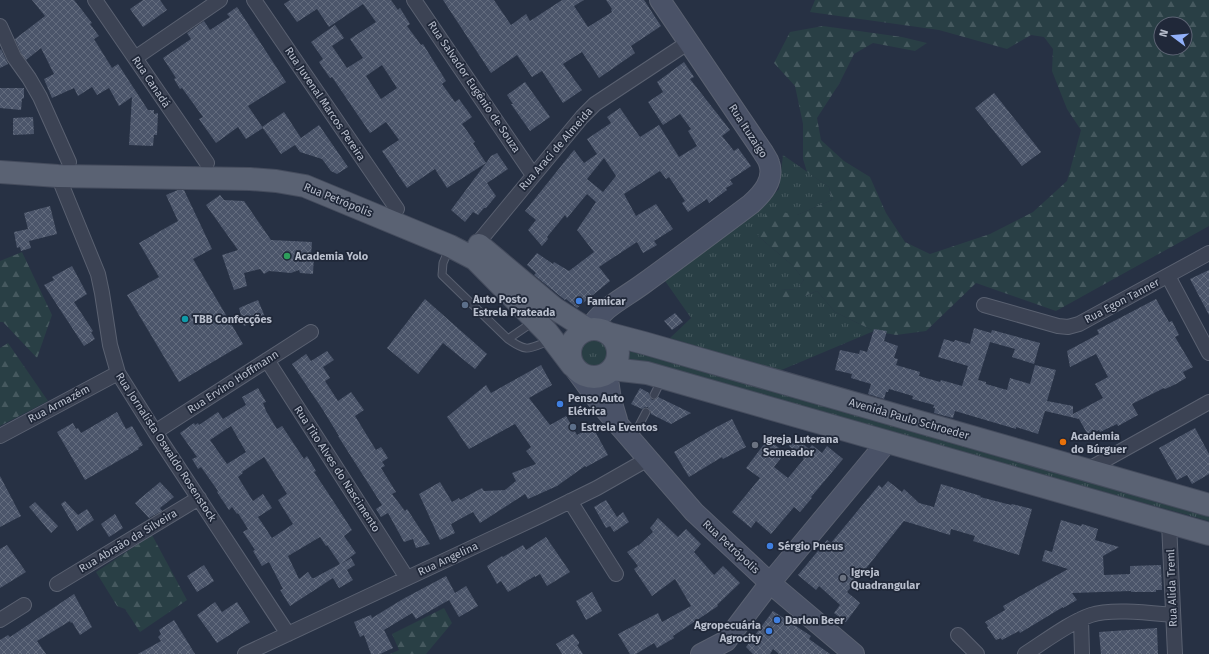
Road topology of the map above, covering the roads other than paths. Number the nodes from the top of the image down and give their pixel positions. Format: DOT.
graph roads {
  1 [pos="95,0"];
  2 [pos="220,0"];
  3 [pos="254,0"];
  4 [pos="414,0"];
  5 [pos="660,0"];
  6 [pos="0,26"];
  7 [pos="689,42"];
  8 [pos="135,58"];
  9 [pos="0,157"];
  10 [pos="207,163"];
  11 [pos="63,169"];
  12 [pos="0,172"];
  13 [pos="533,175"];
  14 [pos="397,209"];
  15 [pos="477,244"];
  16 [pos="450,246"];
  17 [pos="1209,253"];
  18 [pos="1168,276"];
  19 [pos="984,305"];
  20 [pos="536,321"];
  21 [pos="598,331"];
  22 [pos="311,332"];
  23 [pos="508,338"];
  24 [pos="553,340"];
  25 [pos="1209,353"];
  26 [pos="267,360"];
  27 [pos="574,367"];
  28 [pos="609,371"];
  29 [pos="118,373"];
  30 [pos="1209,402"];
  31 [pos="646,412"];
  32 [pos="155,432"];
  33 [pos="626,434"];
  34 [pos="0,436"];
  35 [pos="886,442"];
  36 [pos="648,459"];
  37 [pos="1086,470"];
  38 [pos="198,498"];
  39 [pos="570,501"];
  40 [pos="1209,505"];
  41 [pos="1169,522"];
  42 [pos="1209,534"];
  43 [pos="616,574"];
  44 [pos="407,578"];
  45 [pos="770,583"];
  46 [pos="56,584"];
  47 [pos="24,605"];
  48 [pos="1173,615"];
  49 [pos="1081,619"];
  50 [pos="0,620"];
  51 [pos="288,634"];
  52 [pos="958,635"];
  53 [pos="721,648"];
  54 [pos="245,654"];
  55 [pos="701,654"];
  56 [pos="854,654"];
  57 [pos="977,654"];
  58 [pos="1025,654"];
  59 [pos="1082,654"];
  60 [pos="1174,654"];
  1 -- 8 [label="street, Rua Canadá"];
  2 -- 8 [label="street"];
  3 -- 14 [label="street, Rua Juvenal Marcos Pereira"];
  4 -- 13 [label="street, Rua Salvador Eugênio de Souza"];
  5 -- 7 [label="street, Rua Ituzaigo"];
  6 -- 11 [label="street, Rua Jornalista Oswaldo Rosenstock"];
  7 -- 13 [label="street, Rua Araci de Almeida"];
  7 -- 21 [label="street, Rua Ituzaigo"];
  8 -- 10 [label="street, Rua Canadá"];
  9 -- 11 [label="main road, Rua Petrópolis"];
  10 -- 11 [label="main road, Rua Petrópolis"];
  10 -- 14 [label="main road, Rua Petrópolis"];
  11 -- 12 [label="main road, Rua Petrópolis"];
  11 -- 16 [label="main road, Rua Petrópolis"];
  11 -- 29 [label="street, Rua Jornalista Oswaldo Rosenstock"];
  13 -- 15 [label="street, Rua Araci de Almeida"];
  14 -- 15 [label="main road, Rua Petrópolis"];
  15 -- 21 [label="main road, Rua Petrópolis"];
  16 -- 20 [label="main road, Rua Petrópolis"];
  16 -- 23 [label="lane"];
  17 -- 18 [label="street, Rua Egon Tanner"];
  18 -- 19 [label="street, Rua Egon Tanner"];
  18 -- 25 [label="street"];
  20 -- 23 [label="lane"];
  20 -- 24 [label="main road, Rua Petrópolis"];
  21 -- 27 [label="main road"];
  21 -- 28 [label="main road"];
  21 -- 37 [label="main road, Avenida Paulo Schroeder"];
  22 -- 26 [label="street, Rua Ervino Hoffmann"];
  23 -- 24 [label="lane"];
  24 -- 27 [label="main road, Rua Petrópolis"];
  26 -- 32 [label="street, Rua Ervino Hoffmann"];
  26 -- 44 [label="street, Rua Tito Alves do Nascimento"];
  27 -- 28 [label="main road"];
  27 -- 33 [label="street, Rua Petrópolis"];
  28 -- 33 [label="street, Rua Petrópolis"];
  28 -- 35 [label="main road"];
  29 -- 32 [label="street, Rua Jornalista Oswaldo Rosenstock"];
  29 -- 34 [label="street, Rua Armazém"];
  30 -- 37 [label="street"];
  31 -- 33 [label="lane"];
  32 -- 38 [label="street, Rua Jornalista Oswaldo Rosenstock"];
  33 -- 36 [label="street, Rua Petrópolis"];
  35 -- 41 [label="main road"];
  35 -- 45 [label="street"];
  36 -- 39 [label="street, Rua Angelina"];
  36 -- 45 [label="street, Rua Petrópolis"];
  37 -- 40 [label="main road, Avenida Paulo Schroeder"];
  38 -- 46 [label="street, Rua Abraão da Silveira"];
  38 -- 51 [label="street, Rua Jornalista Oswaldo Rosenstock"];
  39 -- 43 [label="street"];
  39 -- 44 [label="street, Rua Angelina"];
  41 -- 42 [label="main road"];
  41 -- 48 [label="street, Rua Alida Treml"];
  44 -- 51 [label="street, Rua Angelina"];
  45 -- 53 [label="street"];
  45 -- 56 [label="street, Rua Petrópolis"];
  47 -- 50 [label="street"];
  48 -- 49 [label="street"];
  48 -- 60 [label="street, Rua Alida Treml"];
  49 -- 58 [label="street"];
  49 -- 59 [label="street"];
  51 -- 54 [label="street, Rua Angelina"];
  52 -- 57 [label="street"];
  53 -- 55 [label="street"];
}
